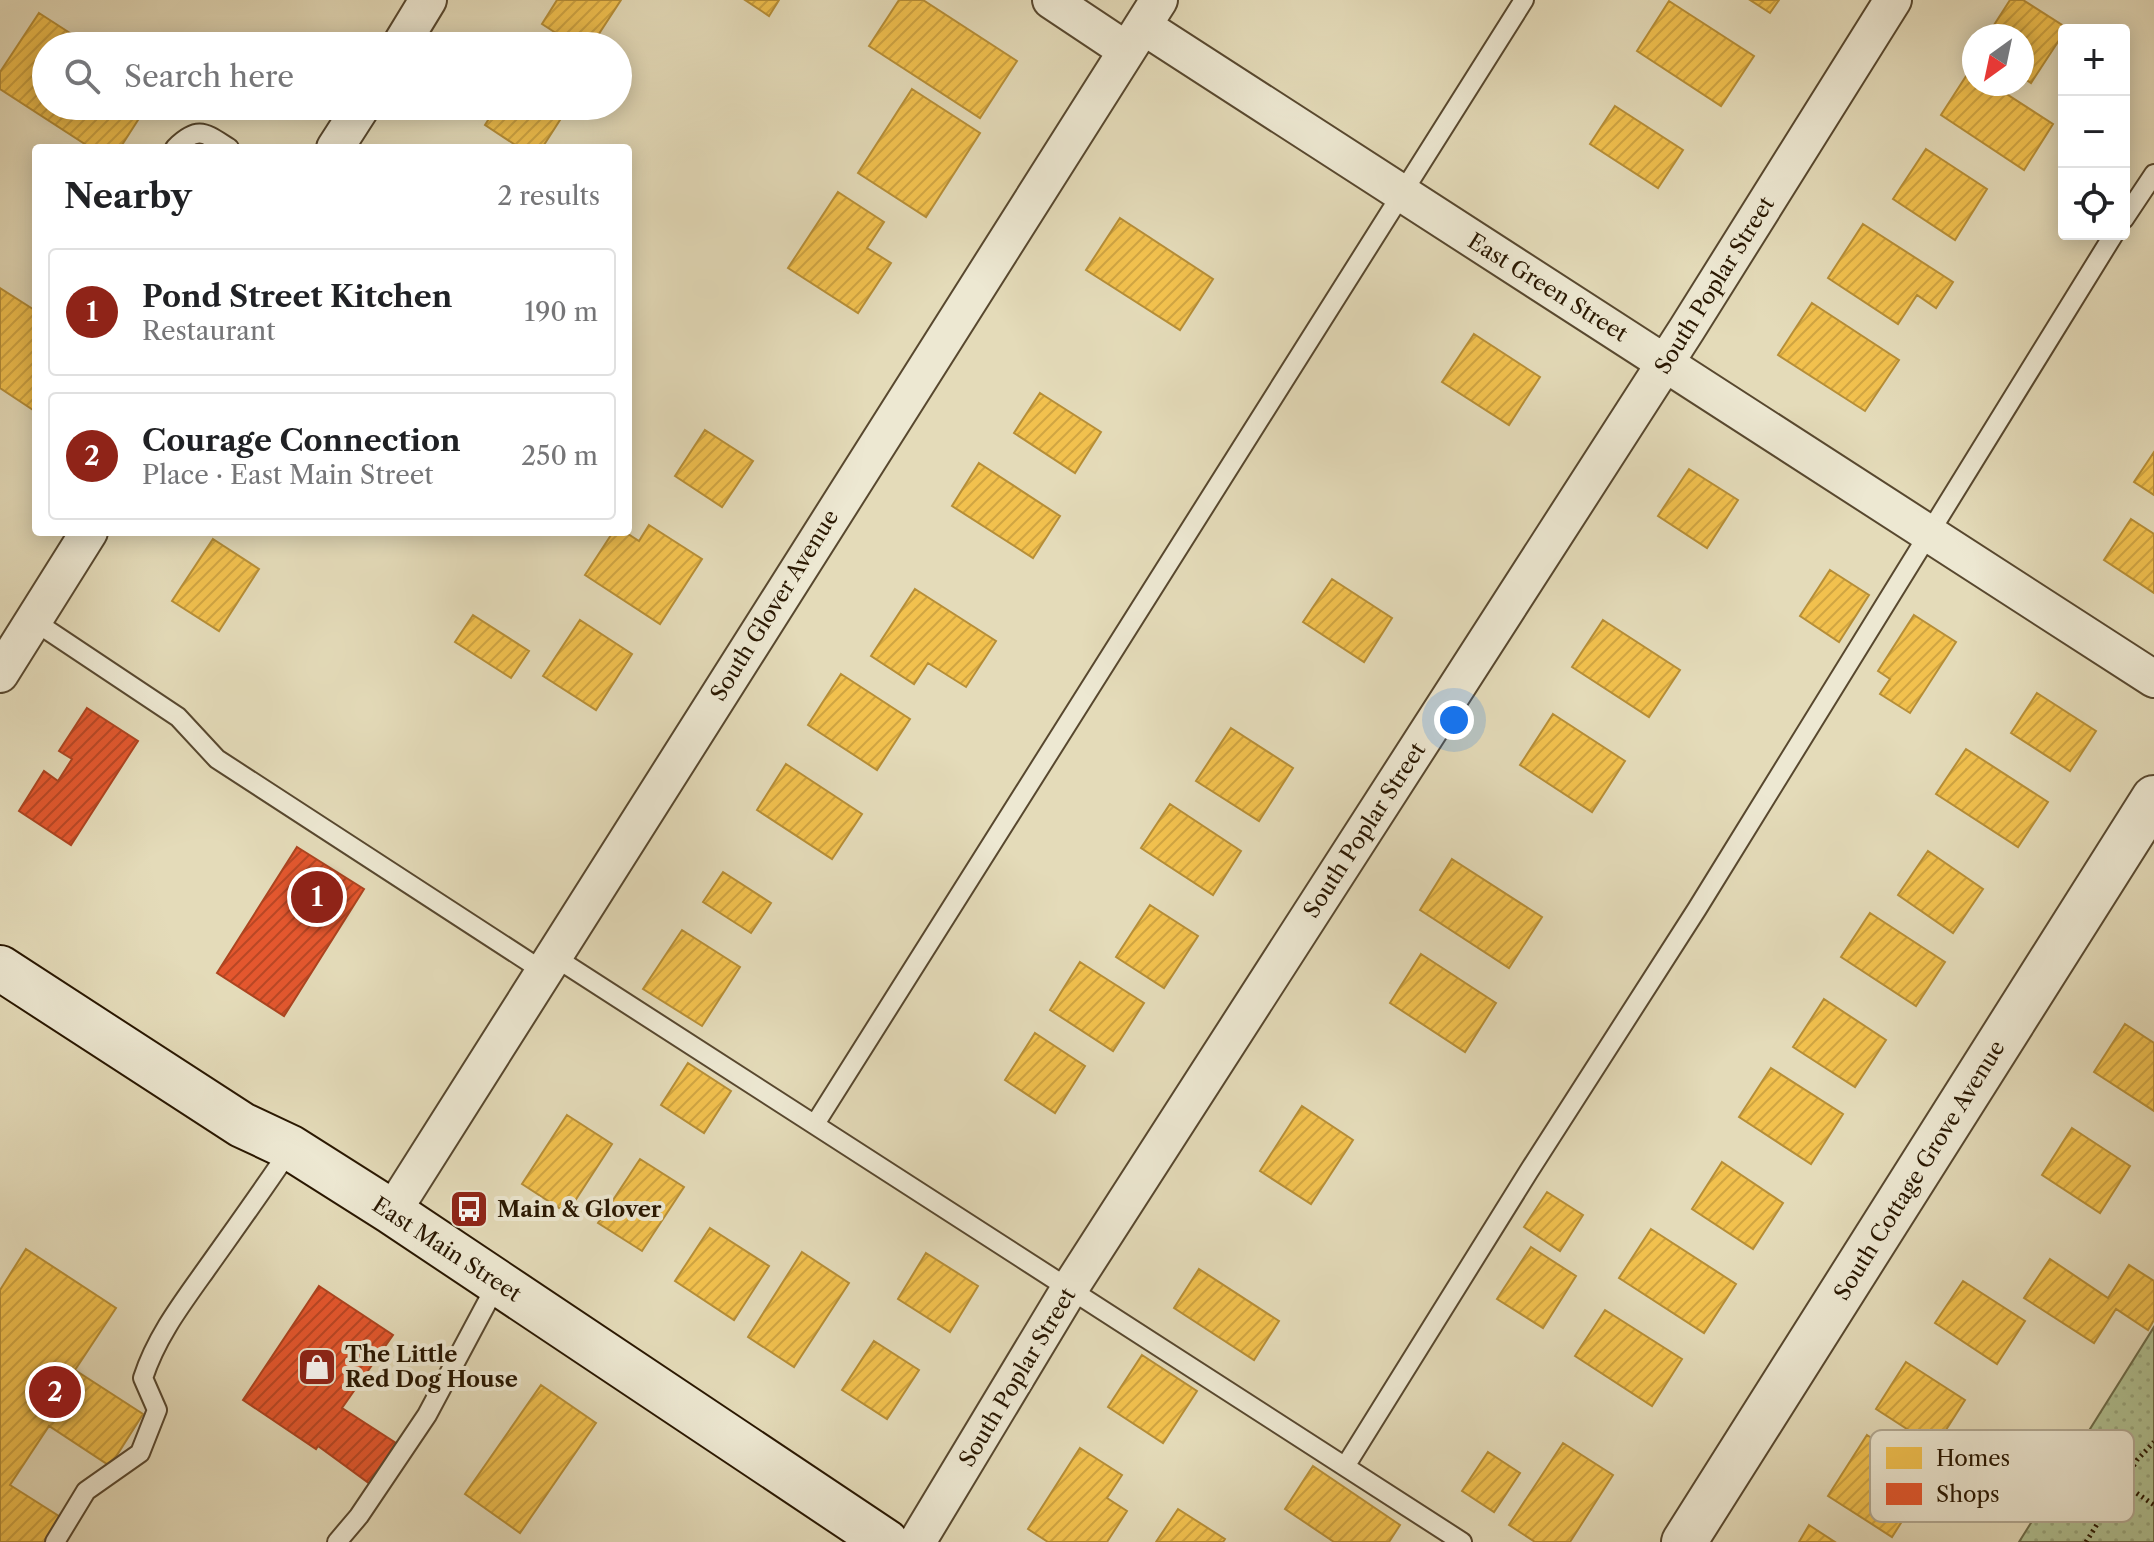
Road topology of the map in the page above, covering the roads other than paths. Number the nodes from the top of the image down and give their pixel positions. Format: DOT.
graph roads {
  1 [pos="428,0"];
  2 [pos="1051,0"];
  3 [pos="1524,0"];
  4 [pos="1893,0"];
  5 [pos="1142,25"];
  6 [pos="409,32"];
  7 [pos="353,120"];
  8 [pos="179,144"];
  9 [pos="222,144"];
  10 [pos="338,144"];
  11 [pos="2154,174"];
  12 [pos="1402,194"];
  13 [pos="2130,210"];
  14 [pos="2110,240"];
  15 [pos="1665,362"];
  16 [pos="1929,534"];
  17 [pos="87,536"];
  18 [pos="34,621"];
  19 [pos="0,674"];
  20 [pos="2154,679"];
  21 [pos="2154,798"];
  22 [pos="548,963"];
  23 [pos="0,968"];
  24 [pos="815,1124"];
  25 [pos="291,1148"];
  26 [pos="392,1212"];
  27 [pos="498,1282"];
  28 [pos="1070,1288"];
  29 [pos="1346,1465"];
  30 [pos="55,1542"];
  31 [pos="337,1542"];
  32 [pos="886,1542"];
  33 [pos="917,1542"];
  34 [pos="1462,1542"];
  35 [pos="1684,1542"];
  1 -- 6 [label="street"];
  2 -- 5 [label="street, East Green Street"];
  3 -- 12 [label="lane"];
  4 -- 15 [label="street, South Poplar Street"];
  5 -- 12 [label="street, East Green Street"];
  5 -- 22 [label="street, South Glover Avenue"];
  7 -- 10 [label="street"];
  8 -- 9 [label="lane"];
  11 -- 13 [label="lane"];
  12 -- 15 [label="street, East Green Street"];
  12 -- 24 [label="lane"];
  14 -- 16 [label="lane"];
  15 -- 16 [label="street, East Green Street"];
  15 -- 28 [label="street, South Poplar Street"];
  16 -- 20 [label="street, East Green Street"];
  16 -- 29 [label="lane"];
  17 -- 18 [label="street"];
  18 -- 19 [label="street"];
  18 -- 22 [label="lane"];
  21 -- 35 [label="main road, South Cottage Grove Avenue"];
  22 -- 24 [label="lane"];
  22 -- 26 [label="street, South Glover Avenue"];
  23 -- 25 [label="main road, East Main Street"];
  24 -- 28 [label="lane"];
  25 -- 26 [label="main road, East Main Street"];
  25 -- 30 [label="lane"];
  26 -- 27 [label="main road, East Main Street"];
  27 -- 31 [label="lane"];
  27 -- 32 [label="main road, East Main Street"];
  28 -- 29 [label="lane"];
  28 -- 33 [label="street, South Poplar Street"];
  29 -- 34 [label="lane"];
}
